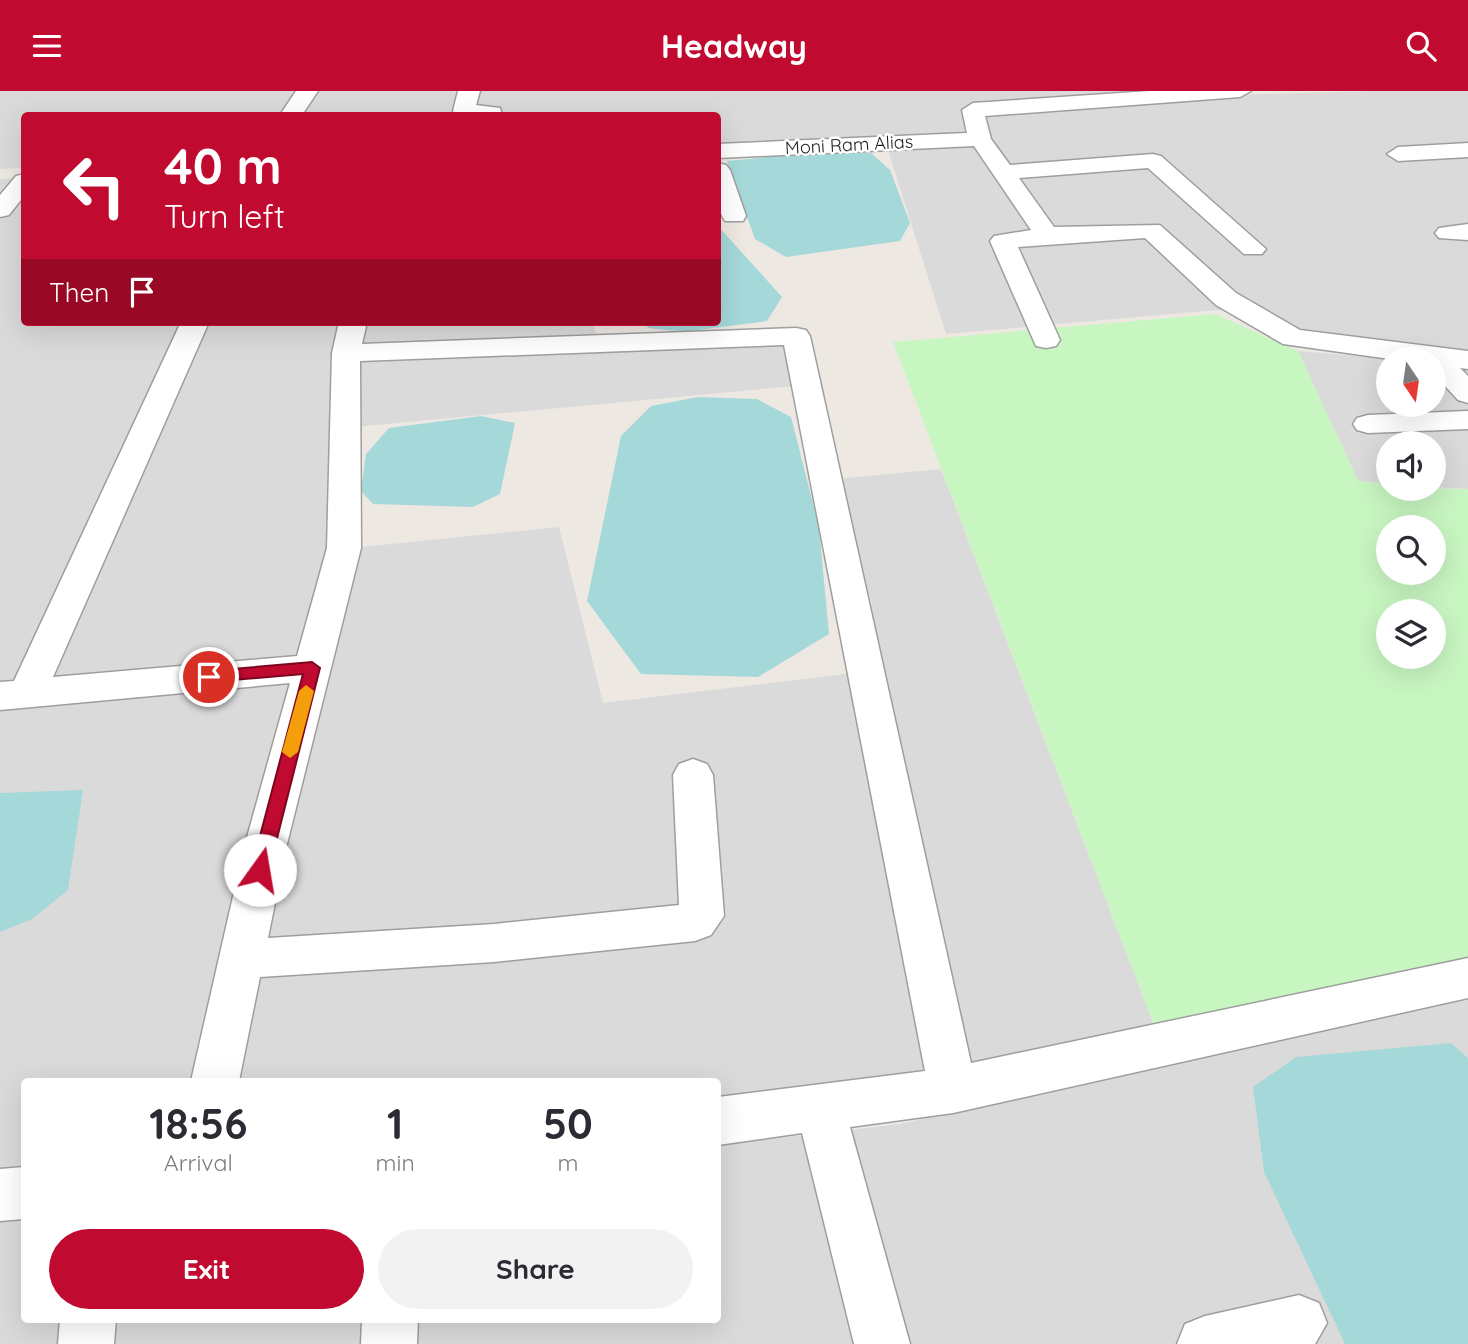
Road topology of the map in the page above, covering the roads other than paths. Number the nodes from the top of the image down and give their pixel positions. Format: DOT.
graph roads {
  1 [pos="307,91"];
  2 [pos="468,91"];
  3 [pos="1240,91"];
  4 [pos="1044,98"];
  5 [pos="293,112"];
  6 [pos="478,112"];
  7 [pos="980,139"];
  8 [pos="1468,150"];
  9 [pos="721,151"];
  10 [pos="1398,154"];
  11 [pos="21,172"];
  12 [pos="1003,172"];
  13 [pos="0,173"];
  14 [pos="721,179"];
  15 [pos="21,185"];
  16 [pos="0,210"];
  17 [pos="734,216"];
  18 [pos="1047,235"];
  19 [pos="1253,249"];
  20 [pos="193,326"];
  21 [pos="611,333"];
  22 [pos="350,338"];
  23 [pos="1046,340"];
  24 [pos="1376,350"];
  25 [pos="1446,359"];
  26 [pos="1468,360"];
  27 [pos="1446,370"];
  28 [pos="1468,394"];
  29 [pos="1468,420"];
  30 [pos="1368,424"];
  31 [pos="312,668"];
  32 [pos="14,694"];
  33 [pos="693,775"];
  34 [pos="241,959"];
  35 [pos="1468,978"];
  36 [pos="216,1078"];
  37 [pos="953,1090"];
  38 [pos="820,1107"];
  39 [pos="721,1121"];
  40 [pos="21,1193"];
  41 [pos="0,1195"];
  42 [pos="88,1323"];
  43 [pos="390,1323"];
  44 [pos="1299,1323"];
  45 [pos="86,1344"];
  46 [pos="389,1344"];
  47 [pos="882,1344"];
  48 [pos="1205,1344"];
  1 -- 5 [label="street"];
  2 -- 6 [label="street"];
  3 -- 4 [label="street"];
  4 -- 7 [label="street"];
  7 -- 9 [label="street, Moni Ram Alias"];
  7 -- 12 [label="street"];
  8 -- 10 [label="street"];
  11 -- 13 [label="street"];
  12 -- 18 [label="street"];
  12 -- 19 [label="street"];
  14 -- 17 [label="street"];
  15 -- 16 [label="street"];
  18 -- 23 [label="street"];
  18 -- 24 [label="street"];
  20 -- 32 [label="street"];
  21 -- 22 [label="street"];
  21 -- 37 [label="street"];
  22 -- 31 [label="street"];
  25 -- 26 [label="street"];
  27 -- 28 [label="street"];
  29 -- 30 [label="street"];
  31 -- 32 [label="street"];
  31 -- 34 [label="street"];
  33 -- 34 [label="street"];
  34 -- 36 [label="street"];
  35 -- 37 [label="street"];
  37 -- 38 [label="street"];
  38 -- 39 [label="street"];
  38 -- 47 [label="street"];
  40 -- 41 [label="street"];
  42 -- 45 [label="street"];
  43 -- 46 [label="street"];
  44 -- 48 [label="street"];
}
